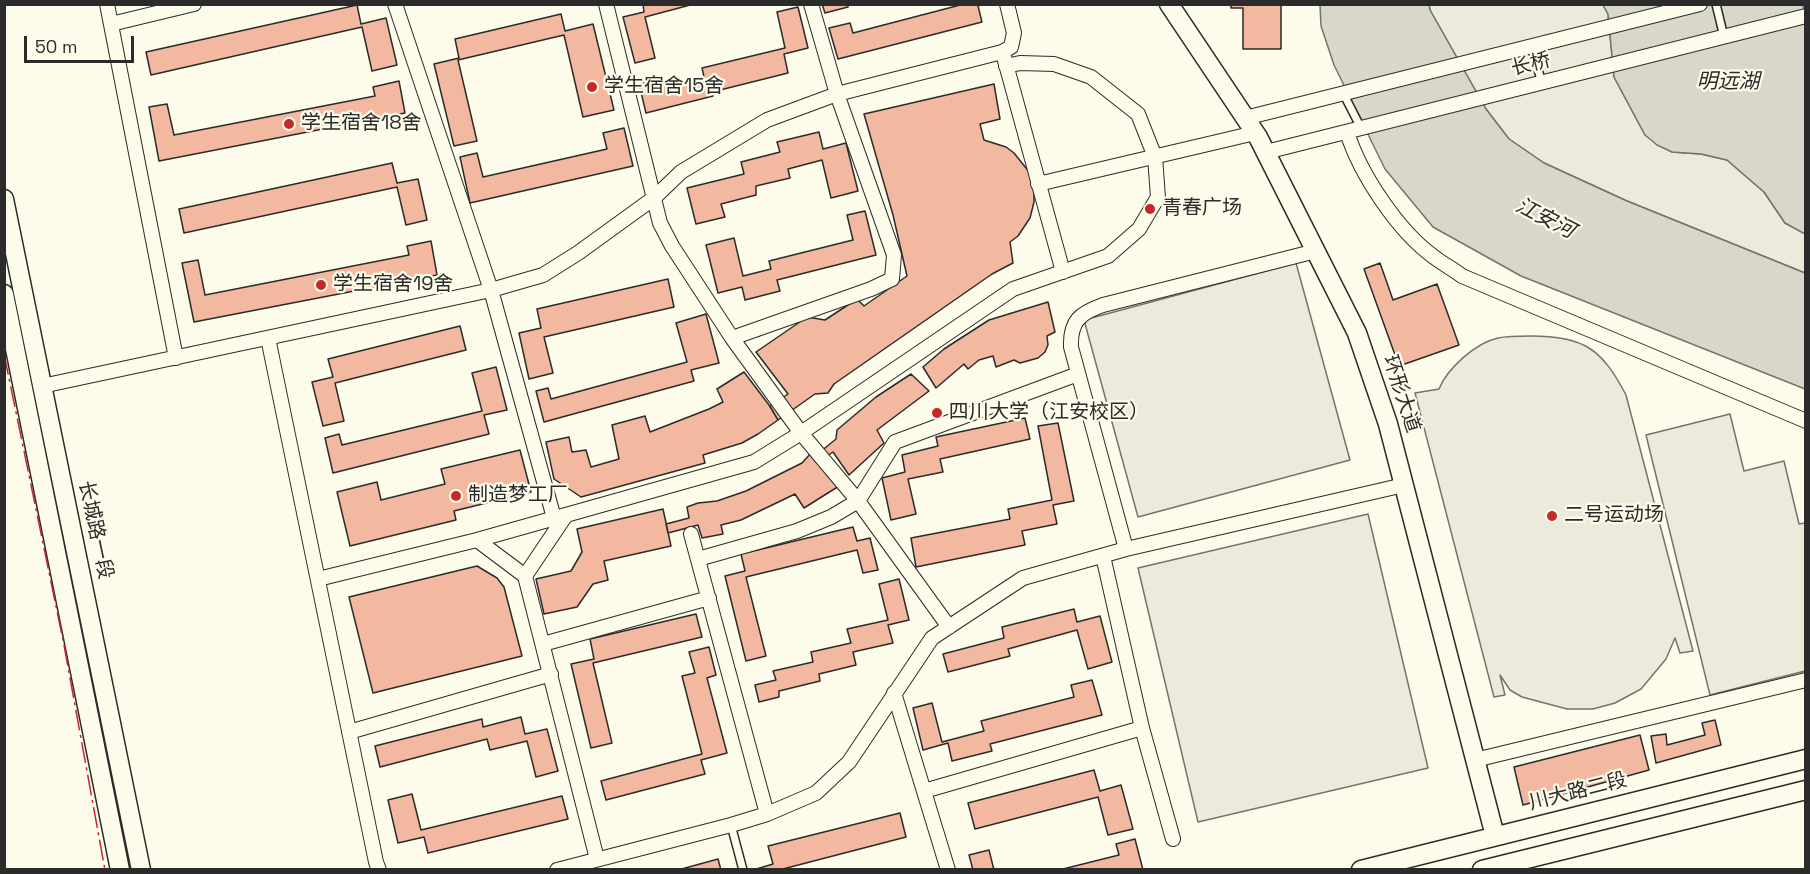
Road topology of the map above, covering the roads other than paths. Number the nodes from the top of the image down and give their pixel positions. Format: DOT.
graph roads {
  1 [pos="107,4"];
  2 [pos="194,4"];
  3 [pos="395,4"];
  4 [pos="606,4"];
  5 [pos="811,4"];
  6 [pos="1007,4"];
  7 [pos="1169,4"];
  8 [pos="1700,4"];
  9 [pos="1716,4"];
  10 [pos="1806,16"];
  11 [pos="111,24"];
  12 [pos="1724,37"];
  13 [pos="1531,46"];
  14 [pos="1004,59"];
  15 [pos="1542,83"];
  16 [pos="1344,93"];
  17 [pos="837,94"];
  18 [pos="1250,125"];
  19 [pos="1363,128"];
  20 [pos="1347,132"];
  21 [pos="1266,152"];
  22 [pos="1155,157"];
  23 [pos="1038,184"];
  24 [pos="654,198"];
  25 [pos="4,199"];
  26 [pos="1316,251"];
  27 [pos="1063,272"];
  28 [pos="491,291"];
  29 [pos="4,294"];
  30 [pos="268,338"];
  31 [pos="732,338"];
  32 [pos="176,358"];
  33 [pos="1078,374"];
  34 [pos="42,386"];
  35 [pos="1806,421"];
  36 [pos="801,433"];
  37 [pos="1404,485"];
  38 [pos="858,501"];
  39 [pos="560,517"];
  40 [pos="691,534"];
  41 [pos="477,540"];
  42 [pos="1126,549"];
  43 [pos="1103,556"];
  44 [pos="698,559"];
  45 [pos="525,576"];
  46 [pos="318,579"];
  47 [pos="709,598"];
  48 [pos="949,627"];
  49 [pos="543,644"];
  50 [pos="551,674"];
  51 [pos="1806,680"];
  52 [pos="894,693"];
  53 [pos="1142,728"];
  54 [pos="349,732"];
  55 [pos="1806,759"];
  56 [pos="1475,760"];
  57 [pos="1806,790"];
  58 [pos="924,791"];
  59 [pos="767,814"];
  60 [pos="731,825"];
  61 [pos="1495,836"];
  62 [pos="1173,839"];
  63 [pos="597,859"];
  64 [pos="120,870"];
  65 [pos="141,870"];
  66 [pos="379,870"];
  67 [pos="557,870"];
  68 [pos="743,870"];
  69 [pos="948,870"];
  70 [pos="1361,870"];
  71 [pos="1482,870"];
  1 -- 11 [label="street"];
  2 -- 11 [label="street"];
  3 -- 28 [label="street"];
  4 -- 24 [label="street"];
  5 -- 17 [label="street"];
  6 -- 14 [label="street"];
  7 -- 18 [label="main road, 环形大道"];
  8 -- 13 [label="street, 长桥"];
  9 -- 12 [label="lane"];
  10 -- 12 [label="street, 长桥"];
  11 -- 32 [label="street"];
  12 -- 15 [label="street, 长桥"];
  13 -- 15 [label="lane"];
  13 -- 16 [label="street, 长桥"];
  14 -- 17 [label="street"];
  14 -- 22 [label="street"];
  14 -- 23 [label="street"];
  15 -- 19 [label="street, 长桥"];
  16 -- 18 [label="street, 长桥"];
  16 -- 19 [label="lane"];
  17 -- 24 [label="street"];
  17 -- 31 [label="street"];
  18 -- 21 [label="main road, 环形大道"];
  18 -- 22 [label="street, 长桥"];
  19 -- 20 [label="street, 长桥"];
  20 -- 21 [label="street, 长桥"];
  20 -- 35 [label="street"];
  21 -- 26 [label="main road, 环形大道"];
  22 -- 23 [label="street, 长桥"];
  22 -- 27 [label="street"];
  23 -- 27 [label="street"];
  24 -- 28 [label="street"];
  24 -- 31 [label="street"];
  25 -- 34 [label="main road, 长城路一段"];
  26 -- 33 [label="street"];
  26 -- 37 [label="main road, 环形大道"];
  27 -- 36 [label="street"];
  28 -- 30 [label="street"];
  28 -- 39 [label="street"];
  29 -- 64 [label="main road"];
  30 -- 32 [label="street"];
  30 -- 46 [label="street"];
  31 -- 36 [label="street"];
  32 -- 34 [label="street"];
  33 -- 38 [label="street"];
  33 -- 42 [label="street"];
  34 -- 65 [label="main road, 长城路一段"];
  36 -- 38 [label="street"];
  36 -- 39 [label="street"];
  37 -- 42 [label="street"];
  37 -- 56 [label="main road, 环形大道"];
  38 -- 44 [label="street"];
  38 -- 48 [label="street"];
  39 -- 41 [label="street"];
  39 -- 45 [label="street"];
  40 -- 44 [label="street"];
  41 -- 45 [label="street"];
  41 -- 46 [label="street"];
  42 -- 43 [label="street"];
  43 -- 48 [label="street"];
  43 -- 53 [label="street"];
  44 -- 47 [label="street"];
  45 -- 49 [label="street"];
  46 -- 54 [label="street"];
  47 -- 49 [label="street"];
  47 -- 59 [label="street"];
  48 -- 52 [label="street"];
  49 -- 50 [label="street"];
  50 -- 54 [label="street"];
  50 -- 63 [label="street"];
  51 -- 56 [label="street"];
  52 -- 58 [label="street"];
  52 -- 59 [label="street"];
  53 -- 58 [label="street"];
  53 -- 62 [label="street"];
  54 -- 66 [label="street"];
  55 -- 61 [label="main road, 川大路二段"];
  56 -- 61 [label="main road, 环形大道"];
  57 -- 71 [label="main road"];
  58 -- 69 [label="street"];
  59 -- 60 [label="street"];
  60 -- 63 [label="street"];
  60 -- 68 [label="lane"];
  61 -- 70 [label="main road, 川大路二段"];
  63 -- 67 [label="street"];
}
